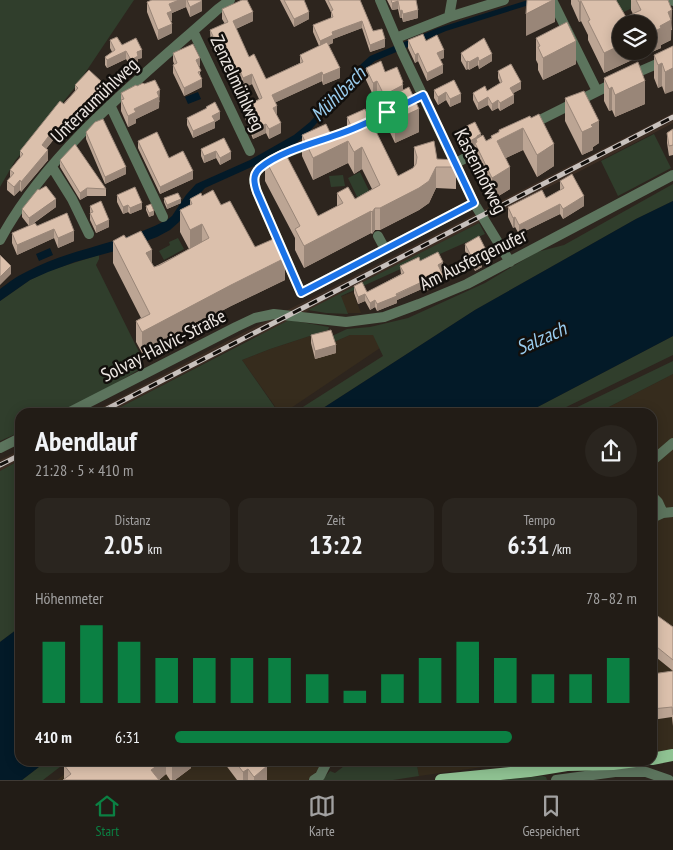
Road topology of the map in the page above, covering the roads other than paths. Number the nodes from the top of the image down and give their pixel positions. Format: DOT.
graph roads {
  1 [pos="230,0"];
  2 [pos="380,0"];
  3 [pos="452,0"];
  4 [pos="504,0"];
  5 [pos="552,0"];
  6 [pos="449,17"];
  7 [pos="193,31"];
  8 [pos="399,44"];
  9 [pos="673,57"];
  10 [pos="597,91"];
  11 [pos="423,95"];
  12 [pos="110,105"];
  13 [pos="520,130"];
  14 [pos="495,143"];
  15 [pos="250,151"];
  16 [pos="456,163"];
  17 [pos="52,167"];
  18 [pos="673,175"];
  19 [pos="474,203"];
  20 [pos="163,217"];
  21 [pos="89,234"];
  22 [pos="378,236"];
  23 [pos="0,240"];
  24 [pos="385,249"];
  25 [pos="510,262"];
  26 [pos="274,314"];
  27 [pos="78,408"];
  28 [pos="15,440"];
  29 [pos="673,443"];
  30 [pos="0,448"];
  31 [pos="657,457"];
  32 [pos="657,501"];
  33 [pos="668,512"];
  34 [pos="673,755"];
  35 [pos="657,758"];
  36 [pos="325,766"];
  37 [pos="554,766"];
  38 [pos="566,766"];
  39 [pos="314,780"];
  40 [pos="441,780"];
  41 [pos="556,780"];
  42 [pos="669,780"];
  1 -- 7 [label="street, Unteraumühlweg"];
  2 -- 8 [label="street, Kastenhofweg"];
  3 -- 6 [label="street"];
  4 -- 6 [label="street"];
  5 -- 10 [label="street"];
  6 -- 8 [label="street"];
  7 -- 12 [label="street, Unteraumühlweg"];
  7 -- 15 [label="street, Zenzelmühlweg"];
  8 -- 11 [label="street, Kastenhofweg"];
  9 -- 10 [label="street"];
  10 -- 13 [label="street"];
  11 -- 16 [label="street, Kastenhofweg"];
  11 -- 24 [label="street"];
  12 -- 17 [label="street, Unteraumühlweg"];
  12 -- 20 [label="street"];
  14 -- 16 [label="street"];
  16 -- 19 [label="street, Kastenhofweg"];
  17 -- 21 [label="street"];
  17 -- 23 [label="street, Unteraumühlweg"];
  18 -- 25 [label="street, Am Ausfergenufer"];
  19 -- 24 [label="street"];
  19 -- 25 [label="street, Kastenhofweg"];
  22 -- 24 [label="street"];
  25 -- 26 [label="street, Am Ausfergenufer"];
  26 -- 27 [label="street, Solvay-Halvic-Straße"];
  28 -- 30 [label="street"];
  29 -- 31 [label="street"];
  32 -- 33 [label="street"];
  34 -- 35 [label="main road"];
  36 -- 39 [label="street"];
  37 -- 40 [label="main road"];
  38 -- 41 [label="street"];
  41 -- 42 [label="street"];
}
